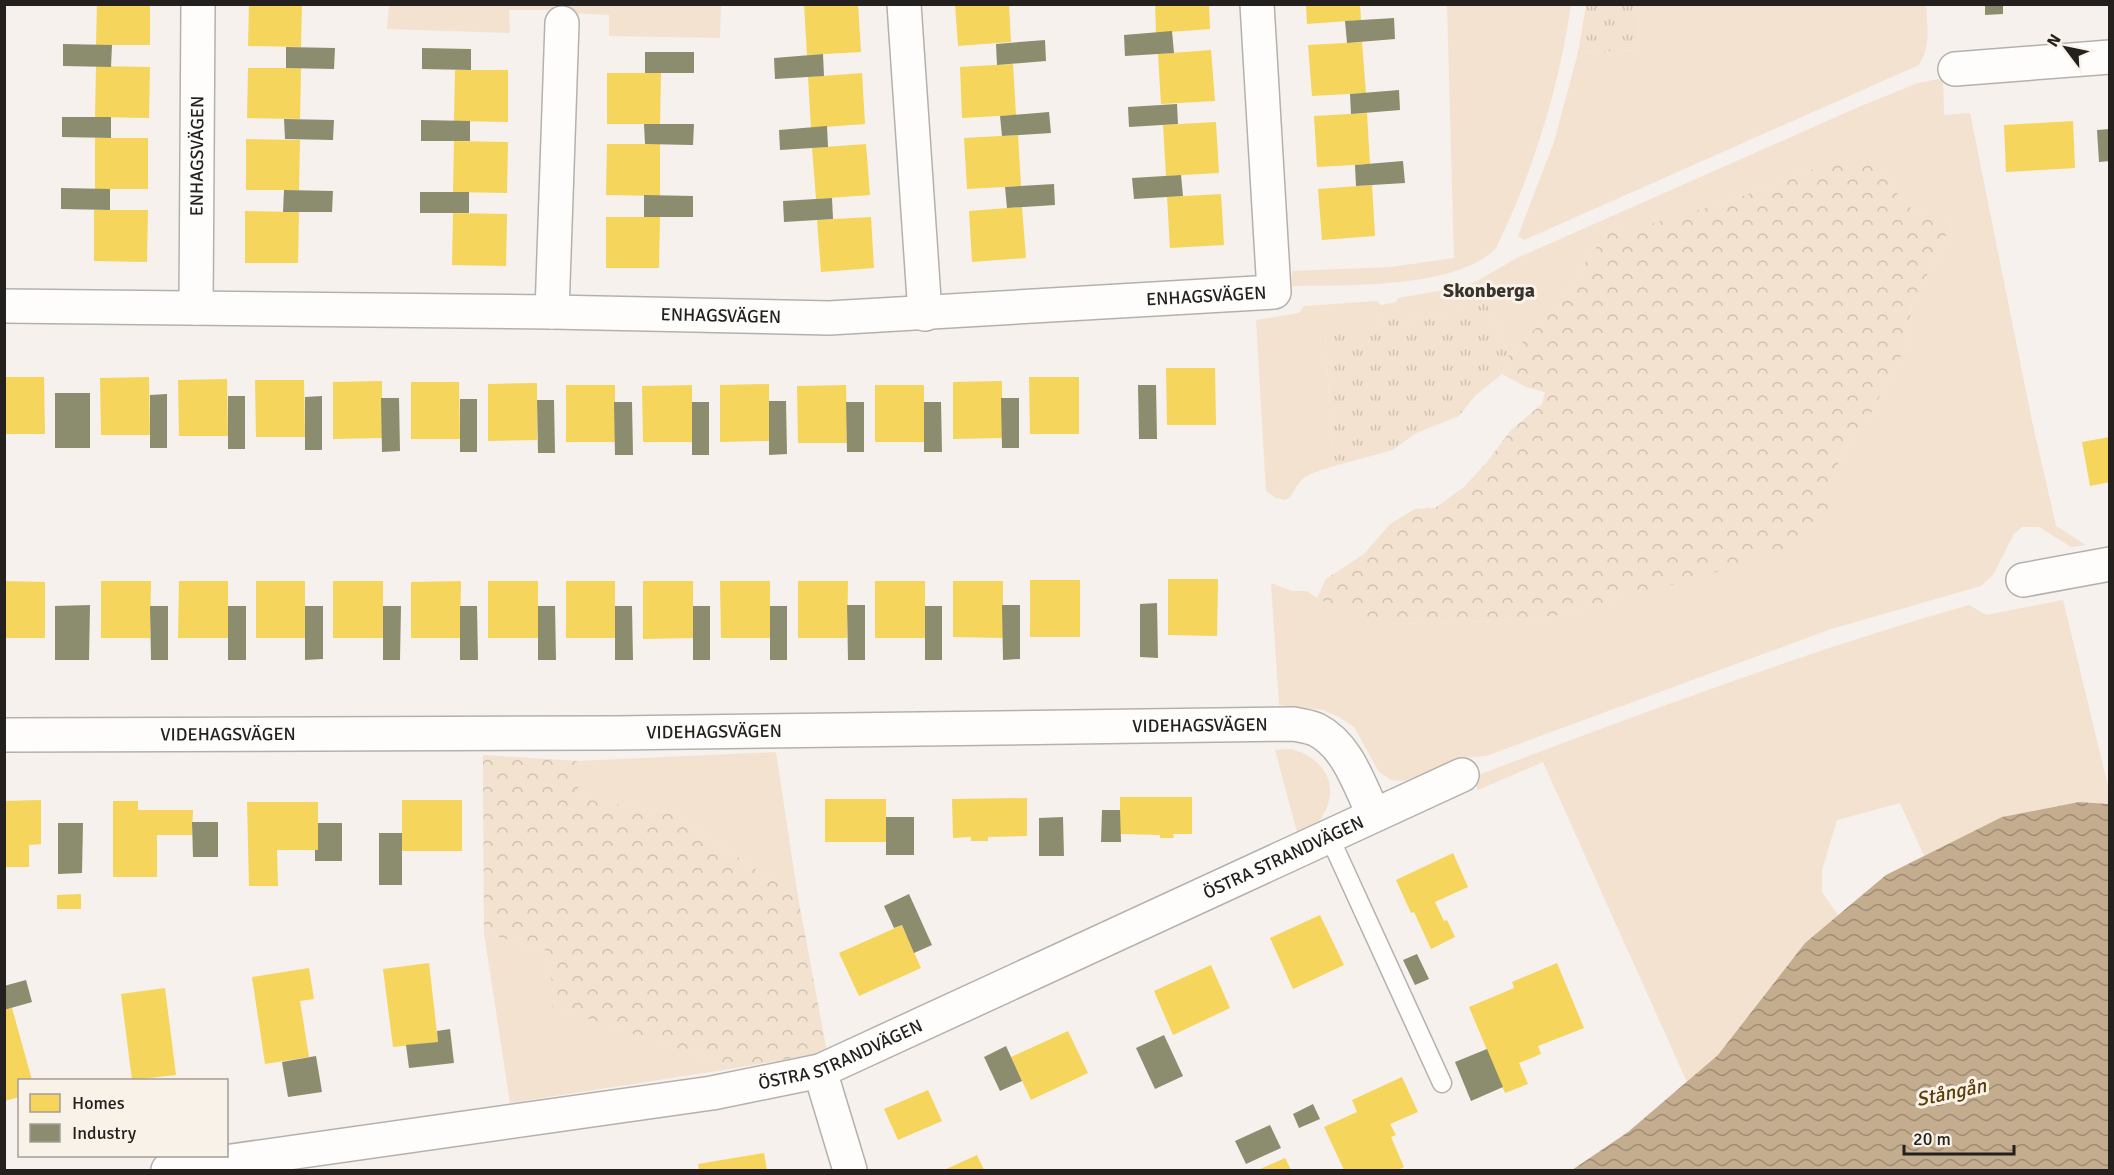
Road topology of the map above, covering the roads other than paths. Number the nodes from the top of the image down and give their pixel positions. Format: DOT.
graph roads {
  1 [pos="198,4"];
  2 [pos="904,4"];
  3 [pos="1257,4"];
  4 [pos="562,23"];
  5 [pos="2109,57"];
  6 [pos="1955,69"];
  7 [pos="4,306"];
  8 [pos="196,308"];
  9 [pos="552,312"];
  10 [pos="925,314"];
  11 [pos="2109,564"];
  12 [pos="2023,580"];
  13 [pos="4,735"];
  14 [pos="1462,775"];
  15 [pos="1374,815"];
  16 [pos="1329,836"];
  17 [pos="820,1071"];
  18 [pos="1442,1083"];
  19 [pos="346,1159"];
  20 [pos="168,1170"];
  21 [pos="850,1170"];
  1 -- 8 [label="street, ENHAGSVÄGEN"];
  2 -- 10 [label="street"];
  3 -- 10 [label="street, ENHAGSVÄGEN"];
  4 -- 9 [label="street"];
  5 -- 6 [label="street"];
  7 -- 8 [label="street, ENHAGSVÄGEN"];
  8 -- 9 [label="street, ENHAGSVÄGEN"];
  9 -- 10 [label="street, ENHAGSVÄGEN"];
  11 -- 12 [label="street"];
  13 -- 15 [label="street, VIDEHAGSVÄGEN"];
  14 -- 15 [label="street, ÖSTRA STRANDVÄGEN"];
  15 -- 16 [label="street, ÖSTRA STRANDVÄGEN"];
  16 -- 17 [label="street, ÖSTRA STRANDVÄGEN"];
  16 -- 18 [label="lane"];
  17 -- 19 [label="street, ÖSTRA STRANDVÄGEN"];
  17 -- 21 [label="street"];
  19 -- 20 [label="street, ÖSTRA STRANDVÄGEN"];
}
